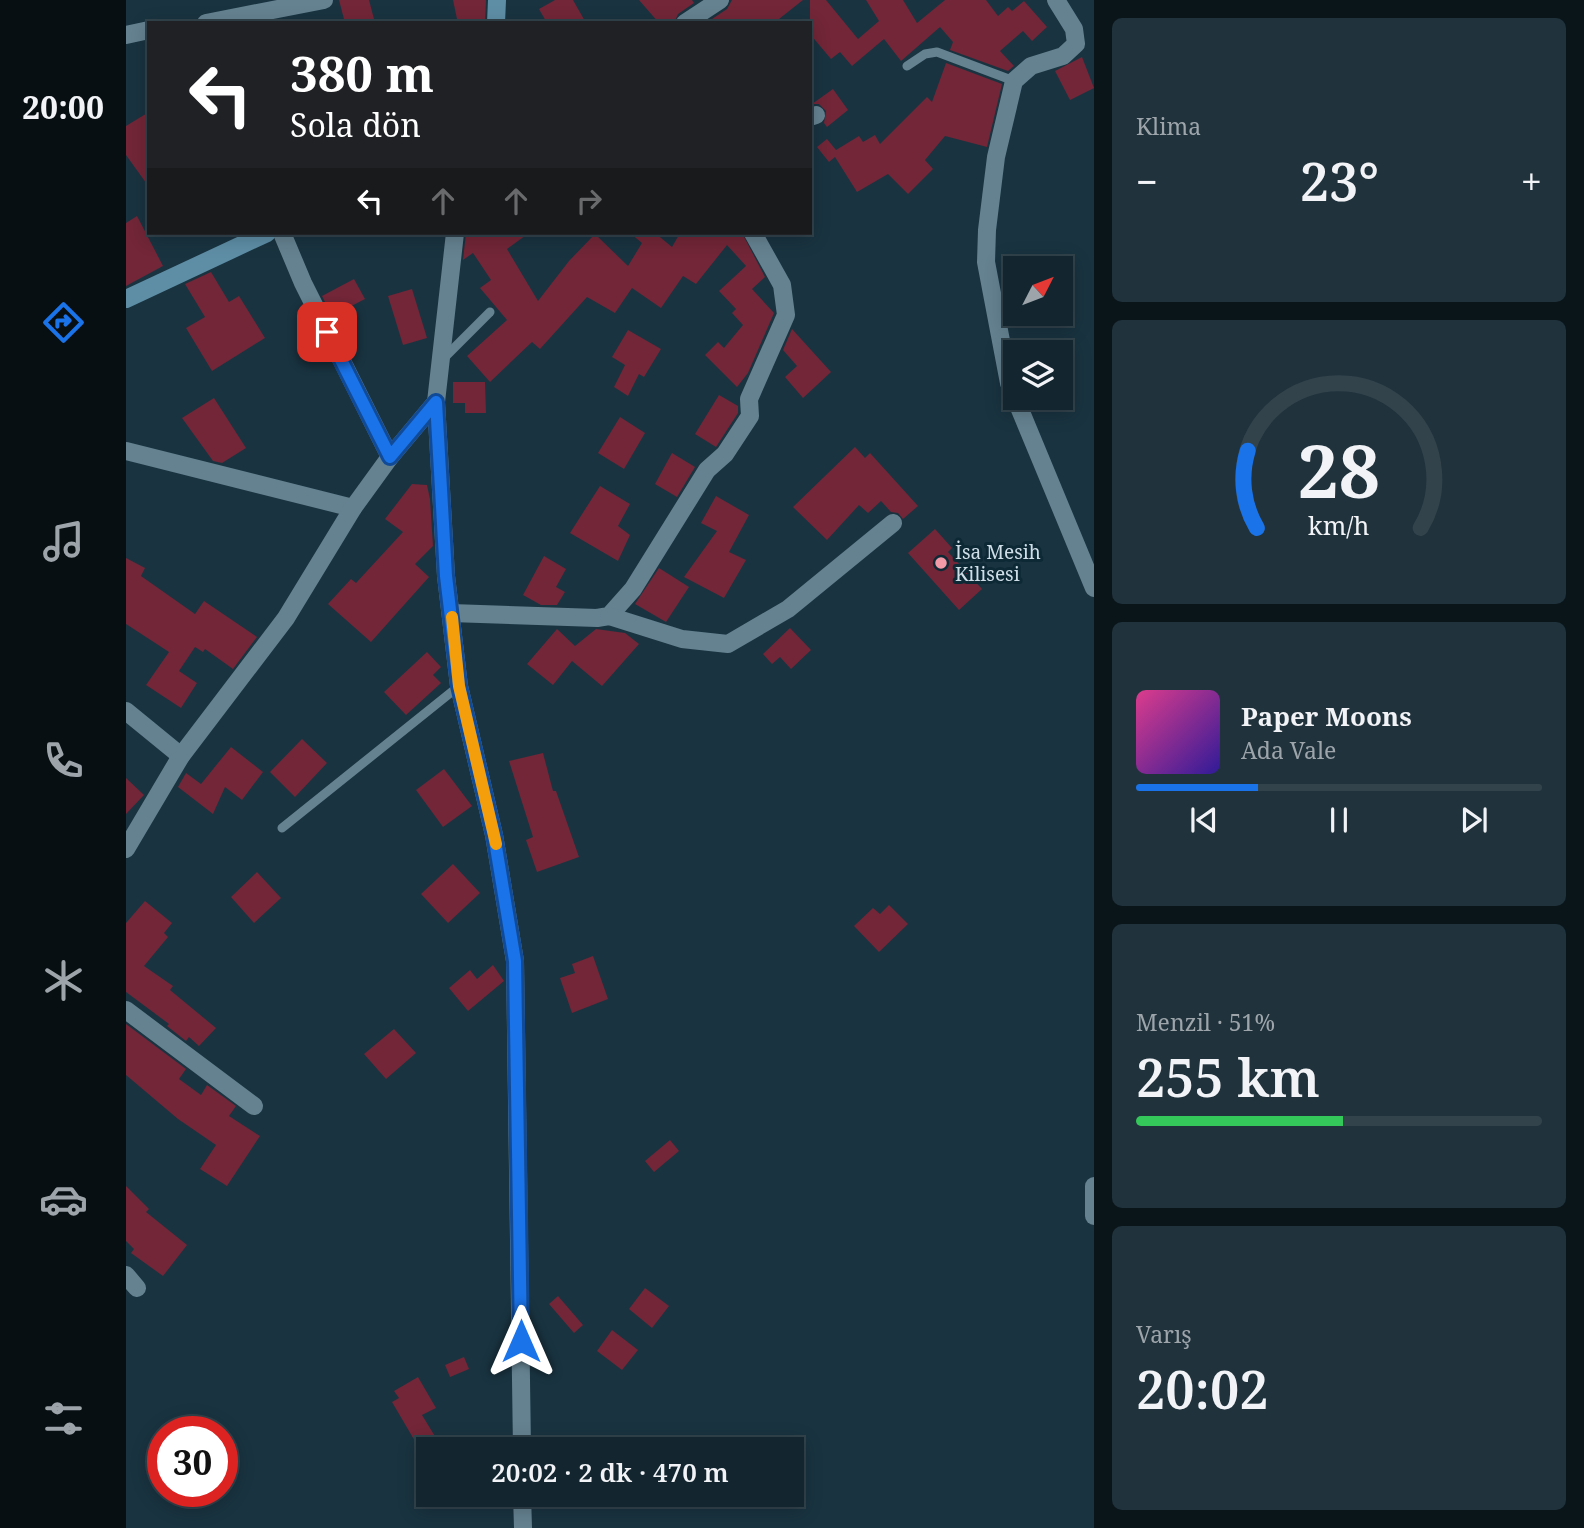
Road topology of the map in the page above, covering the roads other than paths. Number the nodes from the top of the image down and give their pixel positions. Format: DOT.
graph roads {
  1 [pos="324,0"];
  2 [pos="498,0"];
  3 [pos="720,0"];
  4 [pos="1056,0"];
  5 [pos="215,21"];
  6 [pos="496,21"];
  7 [pos="688,21"];
  8 [pos="147,30"];
  9 [pos="126,35"];
  10 [pos="907,66"];
  11 [pos="1014,80"];
  12 [pos="263,235"];
  13 [pos="283,235"];
  14 [pos="455,235"];
  15 [pos="754,235"];
  16 [pos="126,299"];
  17 [pos="490,312"];
  18 [pos="441,361"];
  19 [pos="436,402"];
  20 [pos="126,451"];
  21 [pos="390,457"];
  22 [pos="353,508"];
  23 [pos="893,523"];
  24 [pos="1094,588"];
  25 [pos="451,613"];
  26 [pos="609,616"];
  27 [pos="459,686"];
  28 [pos="126,711"];
  29 [pos="181,756"];
  30 [pos="282,828"];
  31 [pos="126,849"];
  32 [pos="126,1010"];
  33 [pos="254,1106"];
  34 [pos="1094,1186"];
  35 [pos="1094,1216"];
  36 [pos="522,1437"];
  37 [pos="522,1507"];
  38 [pos="523,1528"];
  1 -- 5 [label="street"];
  2 -- 6 [label="street"];
  3 -- 7 [label="street"];
  4 -- 11 [label="street"];
  8 -- 9 [label="street"];
  10 -- 11 [label="lane"];
  11 -- 24 [label="street"];
  12 -- 16 [label="street"];
  13 -- 21 [label="street"];
  14 -- 18 [label="street"];
  15 -- 26 [label="street"];
  17 -- 18 [label="lane"];
  18 -- 19 [label="street"];
  19 -- 21 [label="street"];
  19 -- 25 [label="street"];
  20 -- 22 [label="street"];
  21 -- 22 [label="street"];
  22 -- 29 [label="street"];
  23 -- 26 [label="street"];
  25 -- 26 [label="street"];
  25 -- 27 [label="street"];
  27 -- 30 [label="lane"];
  27 -- 36 [label="street"];
  28 -- 29 [label="street"];
  29 -- 31 [label="street"];
  32 -- 33 [label="street"];
  34 -- 35 [label="street"];
  37 -- 38 [label="street"];
}
